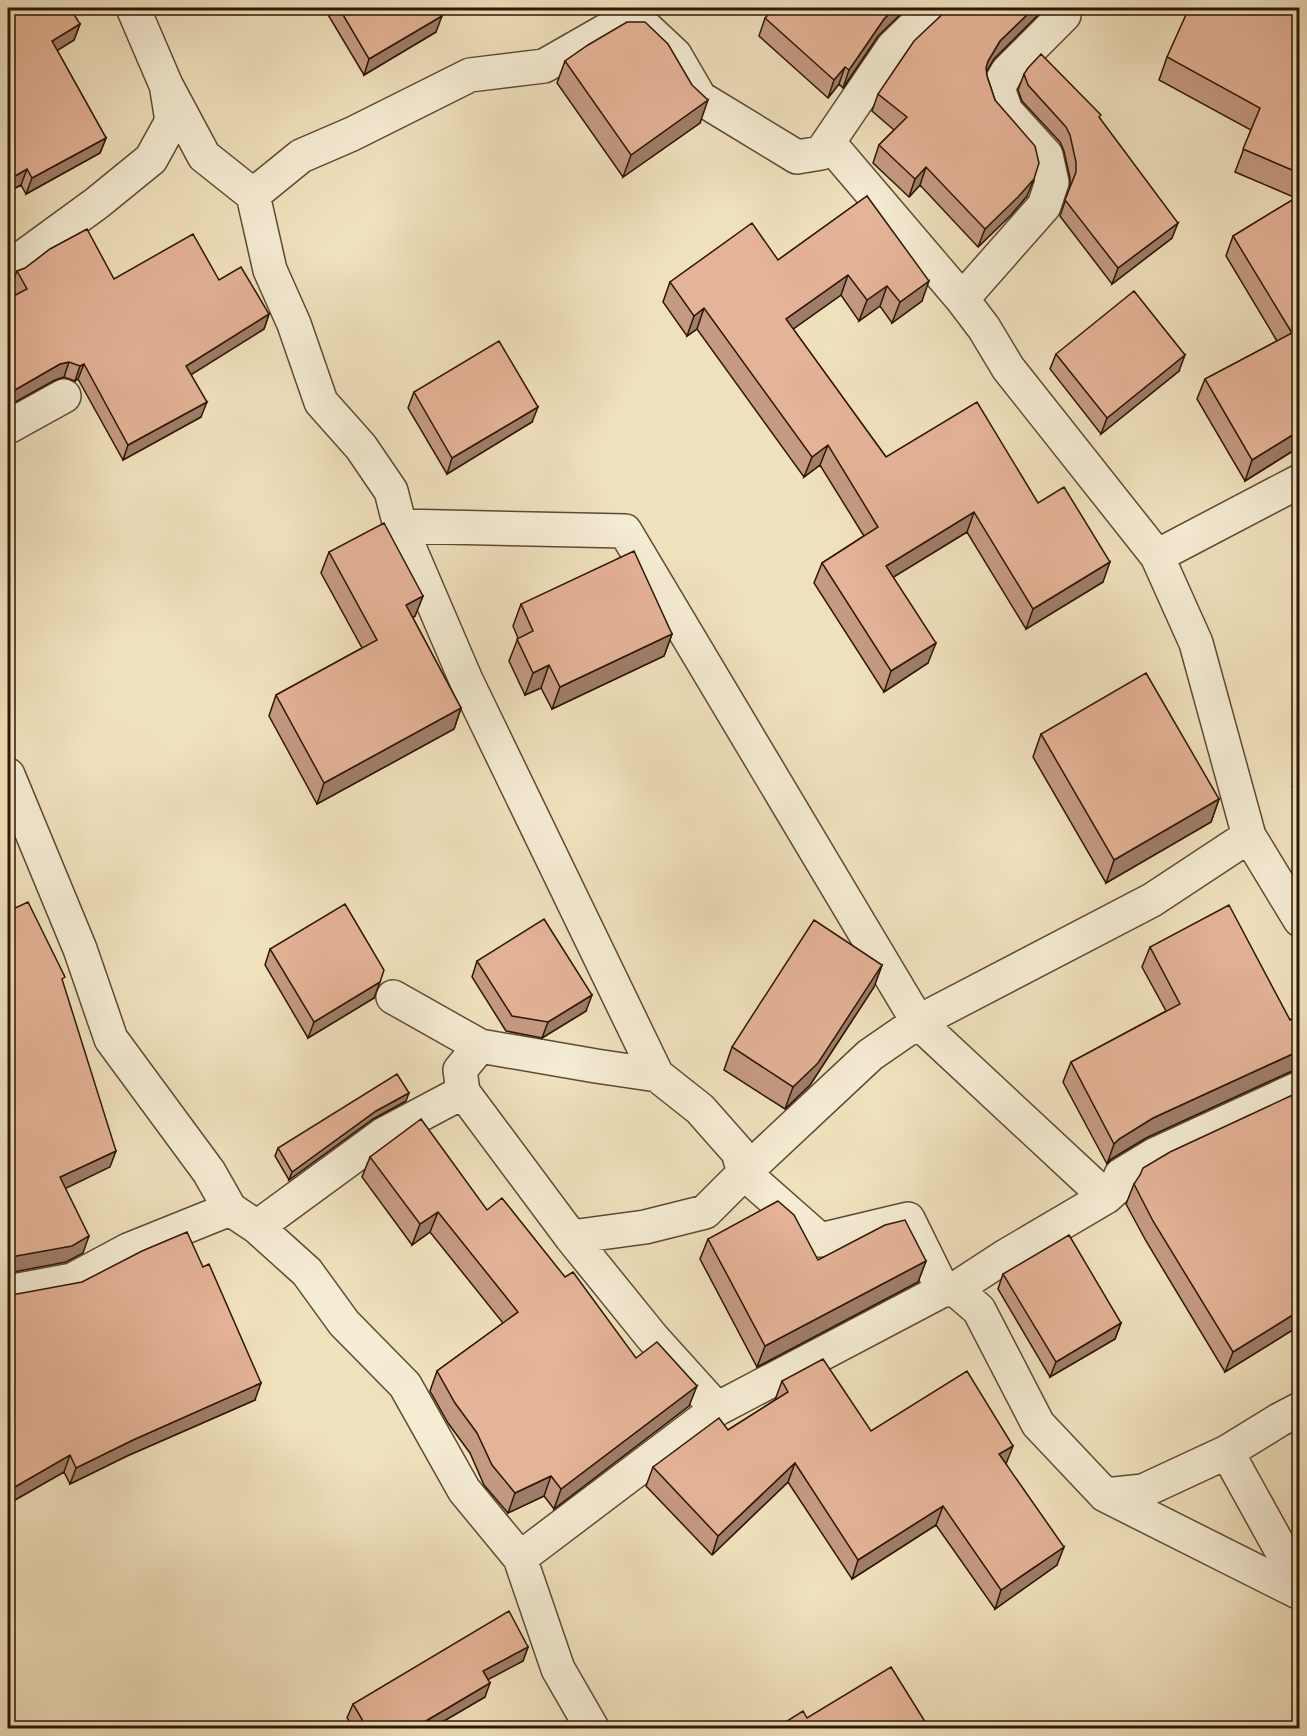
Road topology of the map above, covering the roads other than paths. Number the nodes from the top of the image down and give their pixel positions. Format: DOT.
graph roads {
  1 [pos="133,8"];
  2 [pos="933,8"];
  3 [pos="1064,8"];
  4 [pos="166,85"];
  5 [pos="829,143"];
  6 [pos="253,195"];
  7 [pos="8,268"];
  8 [pos="962,299"];
  9 [pos="64,396"];
  10 [pos="8,427"];
  11 [pos="1299,481"];
  12 [pos="400,526"];
  13 [pos="1157,556"];
  14 [pos="8,775"];
  15 [pos="1249,836"];
  16 [pos="1299,920"];
  17 [pos="393,997"];
  18 [pos="918,1023"];
  19 [pos="480,1046"];
  20 [pos="657,1075"];
  21 [pos="1299,1088"];
  22 [pos="463,1092"];
  23 [pos="744,1173"];
  24 [pos="1106,1197"];
  25 [pos="230,1209"];
  26 [pos="257,1227"];
  27 [pos="571,1236"];
  28 [pos="949,1289"];
  29 [pos="8,1292"];
  30 [pos="717,1409"];
  31 [pos="1299,1409"];
  32 [pos="1227,1452"];
  33 [pos="1105,1495"];
  34 [pos="520,1558"];
  35 [pos="1299,1584"];
  36 [pos="1299,1593"];
  37 [pos="592,1728"];
  1 -- 4 [label="street"];
  2 -- 5 [label="street"];
  3 -- 8 [label="street"];
  4 -- 6 [label="street"];
  4 -- 7 [label="street"];
  5 -- 6 [label="street"];
  5 -- 8 [label="street"];
  6 -- 12 [label="street"];
  8 -- 13 [label="street"];
  9 -- 10 [label="street"];
  11 -- 13 [label="street"];
  12 -- 18 [label="street"];
  12 -- 20 [label="street"];
  13 -- 15 [label="street"];
  14 -- 25 [label="street"];
  15 -- 16 [label="street"];
  15 -- 18 [label="street"];
  17 -- 19 [label="street"];
  18 -- 23 [label="street"];
  18 -- 24 [label="street"];
  19 -- 20 [label="street"];
  19 -- 22 [label="street"];
  20 -- 23 [label="street"];
  21 -- 24 [label="street"];
  22 -- 26 [label="street"];
  22 -- 27 [label="street"];
  23 -- 27 [label="street"];
  23 -- 28 [label="street"];
  24 -- 28 [label="street"];
  25 -- 26 [label="street"];
  25 -- 29 [label="street"];
  26 -- 34 [label="street"];
  27 -- 30 [label="street"];
  28 -- 30 [label="street"];
  28 -- 33 [label="street"];
  30 -- 34 [label="street"];
  31 -- 32 [label="street"];
  32 -- 33 [label="street"];
  32 -- 35 [label="street"];
  33 -- 36 [label="street"];
  34 -- 37 [label="street"];
}
